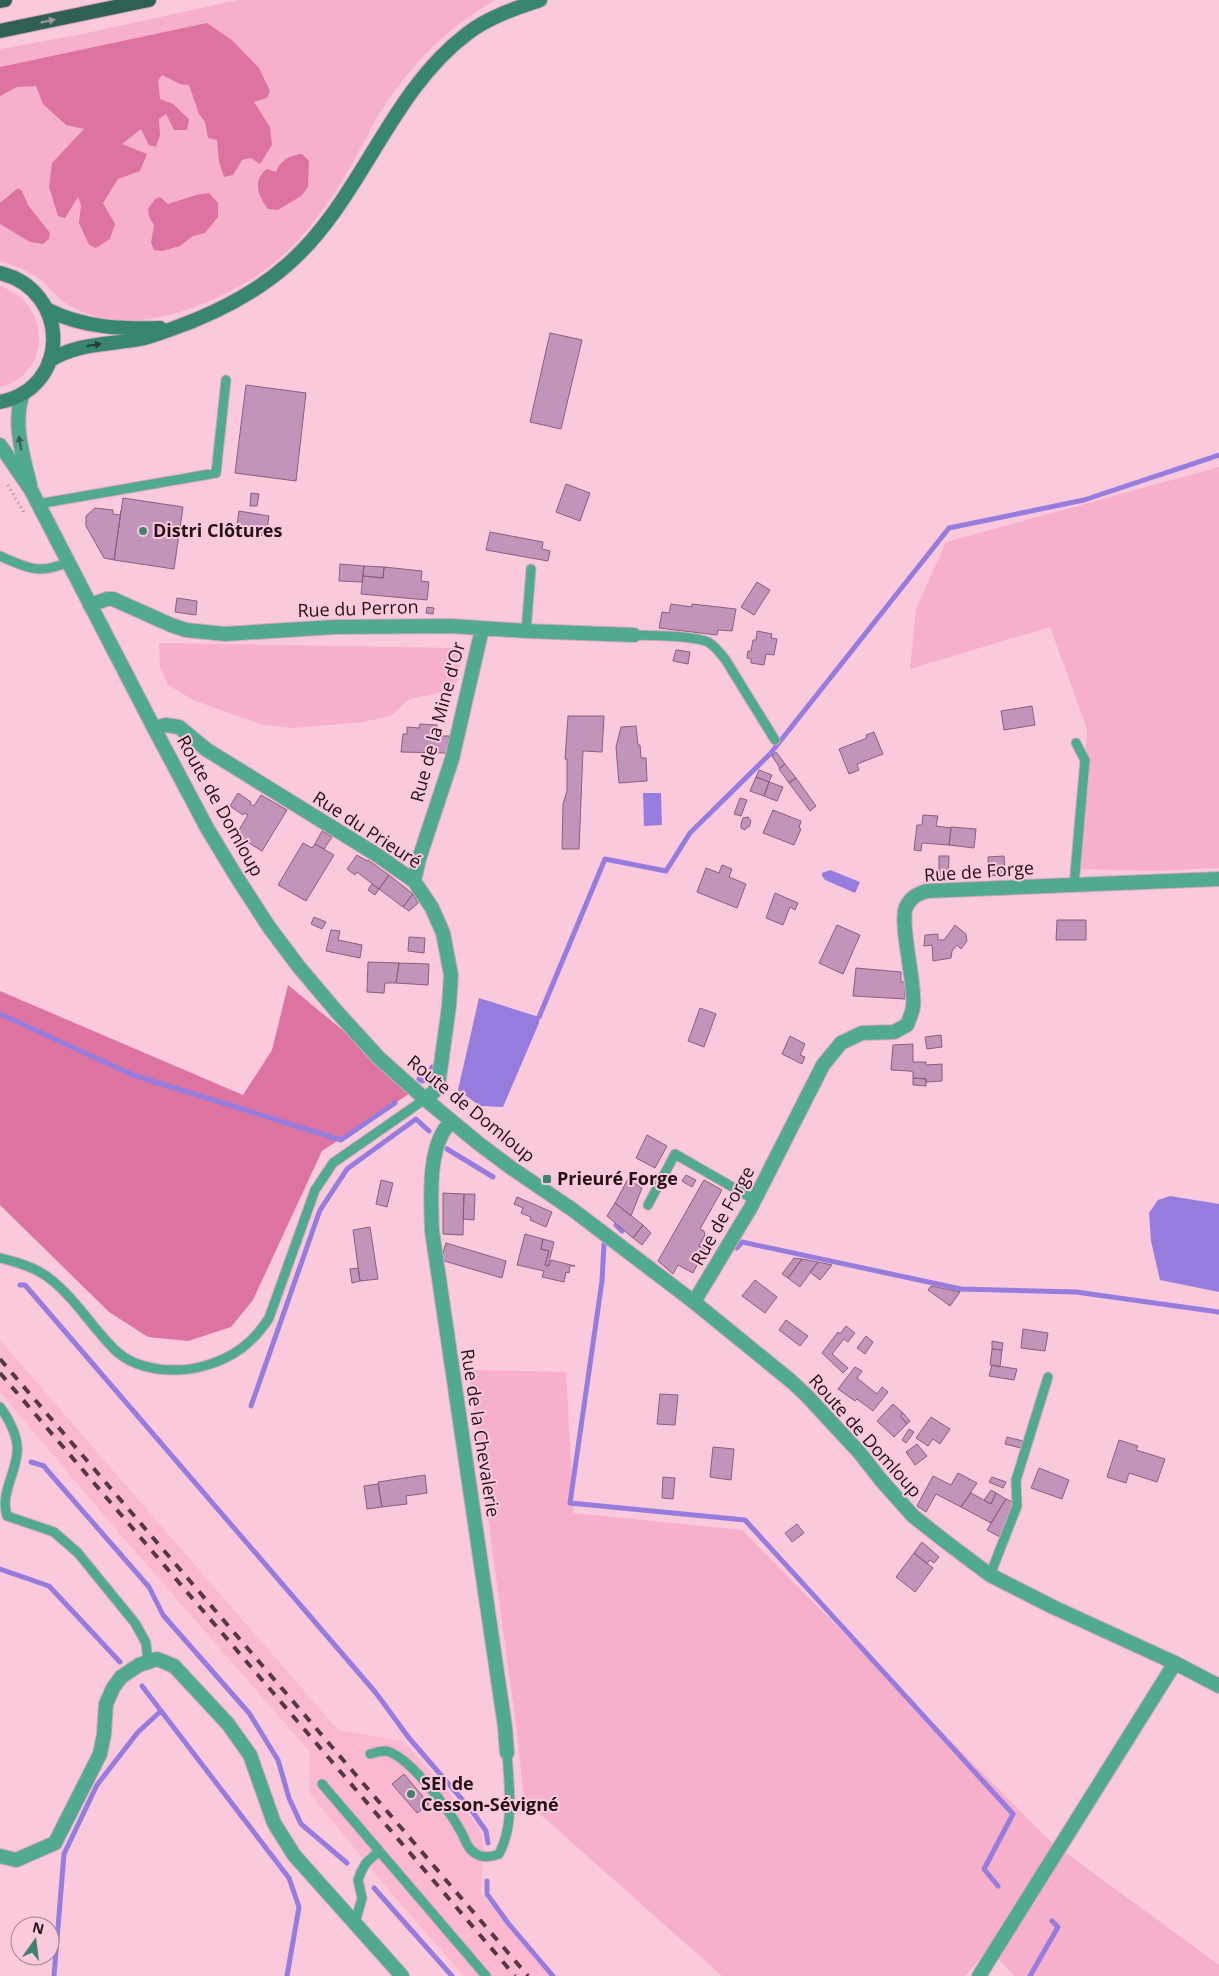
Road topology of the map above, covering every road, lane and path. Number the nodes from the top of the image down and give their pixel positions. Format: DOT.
graph roads {
  1 [pos="5,0"];
  2 [pos="149,0"];
  3 [pos="540,0"];
  4 [pos="0,1"];
  5 [pos="0,31"];
  6 [pos="0,273"];
  7 [pos="48,310"];
  8 [pos="174,328"];
  9 [pos="49,361"];
  10 [pos="226,380"];
  11 [pos="22,393"];
  12 [pos="0,402"];
  13 [pos="0,445"];
  14 [pos="5,481"];
  15 [pos="31,490"];
  16 [pos="38,504"];
  17 [pos="27,518"];
  18 [pos="0,556"];
  19 [pos="68,562"];
  20 [pos="531,569"];
  21 [pos="90,605"];
  22 [pos="482,629"];
  23 [pos="526,631"];
  24 [pos="634,635"];
  25 [pos="154,728"];
  26 [pos="775,740"];
  27 [pos="1076,743"];
  28 [pos="1219,879"];
  29 [pos="414,881"];
  30 [pos="1074,885"];
  31 [pos="425,1099"];
  32 [pos="451,1122"];
  33 [pos="755,1200"];
  34 [pos="648,1205"];
  35 [pos="0,1258"];
  36 [pos="694,1302"];
  37 [pos="1048,1377"];
  38 [pos="0,1407"];
  39 [pos="4,1517"];
  40 [pos="990,1575"];
  41 [pos="148,1662"];
  42 [pos="1175,1663"];
  43 [pos="1219,1686"];
  44 [pos="507,1753"];
  45 [pos="370,1754"];
  46 [pos="322,1784"];
  47 [pos="380,1851"];
  48 [pos="0,1856"];
  49 [pos="355,1923"];
  50 [pos="402,1976"];
  51 [pos="486,1976"];
  52 [pos="979,1976"];
  1 -- 4 [label="highway"];
  5 -- 2 [label="highway, one-way"];
  3 -- 8 [label="main road"];
  6 -- 7 [label="main road"];
  7 -- 8 [label="main road"];
  7 -- 9 [label="main road"];
  9 -- 8 [label="main road, one-way"];
  9 -- 11 [label="main road"];
  10 -- 16 [label="lane"];
  11 -- 12 [label="main road"];
  15 -- 11 [label="street, Route de Domloup, one-way"];
  13 -- 15 [label="street, Route de Domloup"];
  14 -- 17 [label="path"];
  15 -- 16 [label="street, Route de Domloup"];
  16 -- 19 [label="street, Route de Domloup"];
  18 -- 19 [label="lane"];
  19 -- 21 [label="street, Route de Domloup"];
  20 -- 23 [label="lane"];
  21 -- 22 [label="street, Rue du Perron"];
  21 -- 25 [label="street, Route de Domloup"];
  22 -- 23 [label="street, Rue du Perron"];
  22 -- 29 [label="street, Rue de la Mine d'Or"];
  23 -- 24 [label="street, Rue du Perron"];
  24 -- 26 [label="lane"];
  25 -- 29 [label="street, Rue du Prieuré"];
  25 -- 31 [label="street, Route de Domloup"];
  27 -- 30 [label="lane"];
  28 -- 30 [label="street, Rue de Forge"];
  29 -- 31 [label="street, Rue du Prieuré"];
  30 -- 33 [label="street, Rue de Forge"];
  31 -- 32 [label="street, Route de Domloup"];
  31 -- 35 [label="lane"];
  32 -- 36 [label="street, Route de Domloup"];
  32 -- 44 [label="street, Rue de la Chevalerie"];
  33 -- 34 [label="lane"];
  33 -- 36 [label="street, Rue de Forge"];
  36 -- 40 [label="street, Route de Domloup"];
  37 -- 40 [label="lane"];
  38 -- 39 [label="lane"];
  39 -- 41 [label="lane"];
  40 -- 42 [label="street, Route de Domloup"];
  41 -- 48 [label="street"];
  41 -- 49 [label="street"];
  42 -- 43 [label="street, Route de Domloup"];
  42 -- 52 [label="street"];
  44 -- 45 [label="lane"];
  46 -- 47 [label="lane"];
  47 -- 49 [label="lane"];
  47 -- 51 [label="lane"];
  49 -- 50 [label="street"];
}
